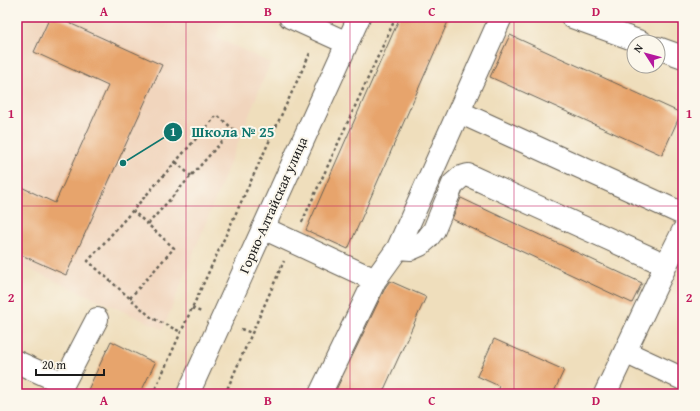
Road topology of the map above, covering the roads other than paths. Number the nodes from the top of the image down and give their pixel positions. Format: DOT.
graph roads {
  1 [pos="290,17"];
  2 [pos="359,17"];
  3 [pos="501,17"];
  4 [pos="572,17"];
  5 [pos="626,37"];
  6 [pos="347,43"];
  7 [pos="666,51"];
  8 [pos="683,57"];
  9 [pos="459,112"];
  10 [pos="683,214"];
  11 [pos="263,228"];
  12 [pos="683,231"];
  13 [pos="398,248"];
  14 [pos="666,265"];
  15 [pos="375,280"];
  16 [pos="98,319"];
  17 [pos="625,352"];
  18 [pos="17,362"];
  19 [pos="683,379"];
  20 [pos="60,389"];
  21 [pos="188,394"];
  22 [pos="320,394"];
  23 [pos="605,394"];
  1 -- 6 [label="street"];
  2 -- 6 [label="street, Горно-Алтайская улица"];
  3 -- 9 [label="street"];
  4 -- 5 [label="street"];
  6 -- 11 [label="street, Горно-Алтайская улица"];
  7 -- 8 [label="street"];
  9 -- 10 [label="street"];
  9 -- 13 [label="street"];
  11 -- 15 [label="street"];
  11 -- 21 [label="street, Горно-Алтайская улица"];
  12 -- 14 [label="street"];
  13 -- 14 [label="street"];
  13 -- 15 [label="street"];
  14 -- 17 [label="street"];
  15 -- 22 [label="street"];
  16 -- 20 [label="street"];
  17 -- 19 [label="street"];
  17 -- 23 [label="street"];
  18 -- 20 [label="street"];
}
